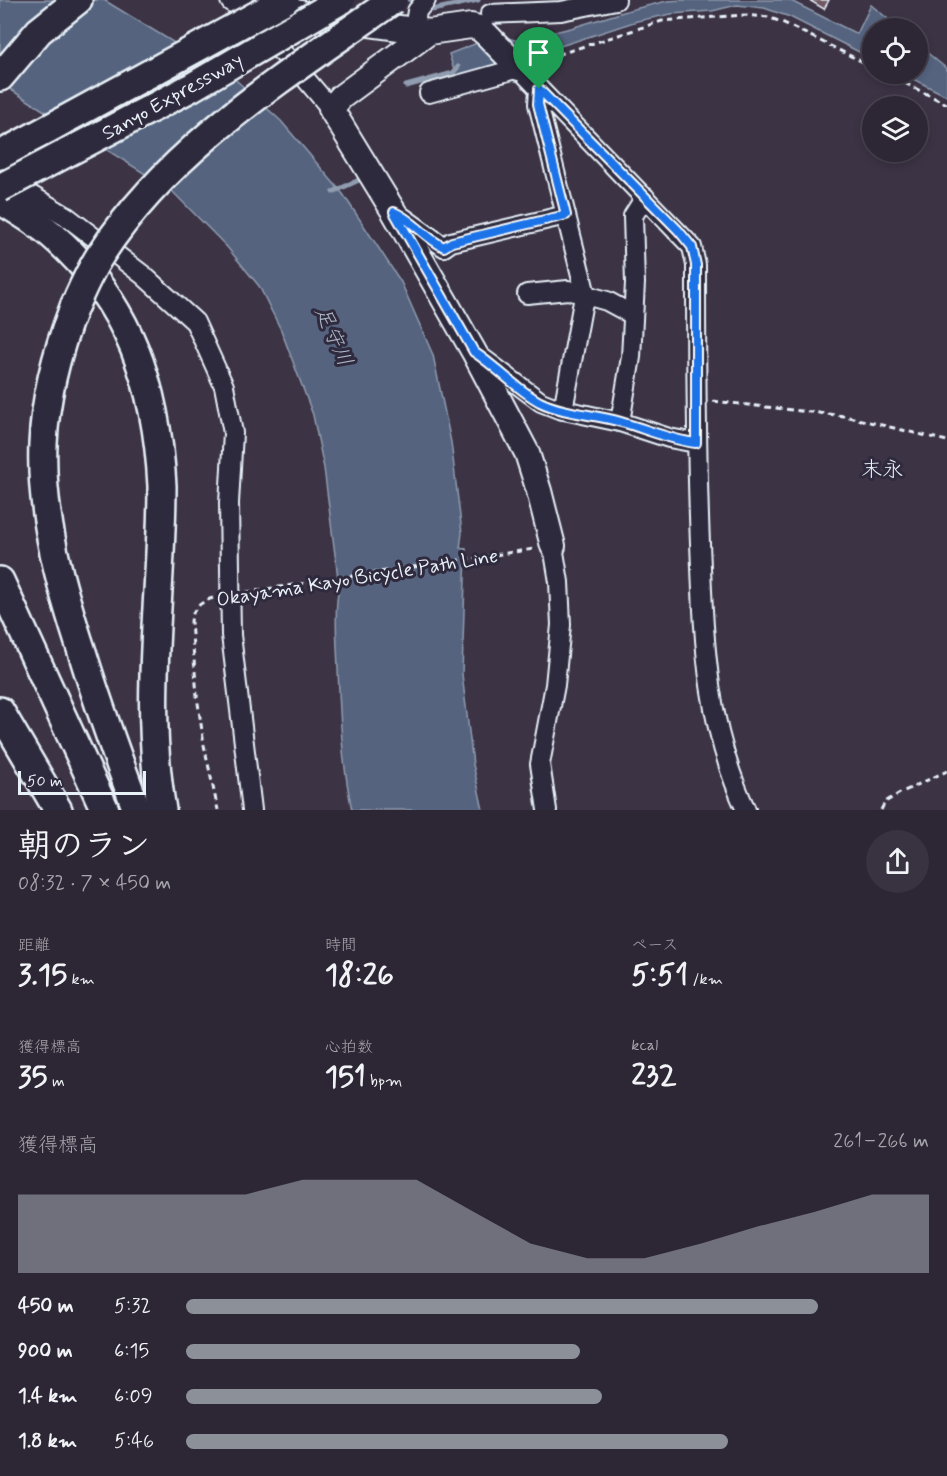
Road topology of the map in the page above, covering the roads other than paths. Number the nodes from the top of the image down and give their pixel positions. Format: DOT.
graph roads {
  1 [pos="78,0"];
  2 [pos="225,0"];
  3 [pos="232,0"];
  4 [pos="285,0"];
  5 [pos="340,0"];
  6 [pos="533,0"];
  7 [pos="616,0"];
  8 [pos="417,12"];
  9 [pos="483,25"];
  10 [pos="517,66"];
  11 [pos="0,77"];
  12 [pos="539,89"];
  13 [pos="429,93"];
  14 [pos="331,109"];
  15 [pos="0,155"];
  16 [pos="0,177"];
  17 [pos="0,188"];
  18 [pos="645,197"];
  19 [pos="0,200"];
  20 [pos="394,212"];
  21 [pos="566,215"];
  22 [pos="527,294"];
  23 [pos="584,294"];
  24 [pos="633,315"];
  25 [pos="474,352"];
  26 [pos="563,410"];
  27 [pos="620,422"];
  28 [pos="696,443"];
  29 [pos="543,548"];
  30 [pos="0,581"];
  31 [pos="0,711"];
  32 [pos="58,810"];
  33 [pos="105,810"];
  34 [pos="137,810"];
  35 [pos="162,810"];
  36 [pos="252,810"];
  37 [pos="547,810"];
  38 [pos="746,810"];
  1 -- 11 [label="highway"];
  2 -- 14 [label="street"];
  3 -- 8 [label="main road"];
  4 -- 15 [label="highway, Sanyo Expressway, bridge"];
  5 -- 17 [label="highway, Sanyo Expressway, bridge"];
  6 -- 9 [label="street"];
  7 -- 9 [label="street"];
  8 -- 9 [label="main road"];
  8 -- 14 [label="main road"];
  8 -- 34 [label="highway, bridge"];
  9 -- 10 [label="main road"];
  10 -- 12 [label="street"];
  10 -- 13 [label="street"];
  12 -- 18 [label="street"];
  12 -- 21 [label="street"];
  14 -- 20 [label="main road"];
  16 -- 36 [label="street"];
  18 -- 24 [label="street"];
  18 -- 28 [label="street"];
  19 -- 35 [label="highway"];
  20 -- 21 [label="street"];
  20 -- 25 [label="main road"];
  21 -- 23 [label="street"];
  22 -- 23 [label="street"];
  23 -- 24 [label="street"];
  23 -- 26 [label="street"];
  24 -- 27 [label="street"];
  25 -- 26 [label="street"];
  25 -- 29 [label="main road"];
  26 -- 27 [label="street"];
  27 -- 28 [label="street"];
  28 -- 38 [label="street"];
  29 -- 37 [label="street"];
  30 -- 33 [label="highway"];
  31 -- 32 [label="highway"];
}
